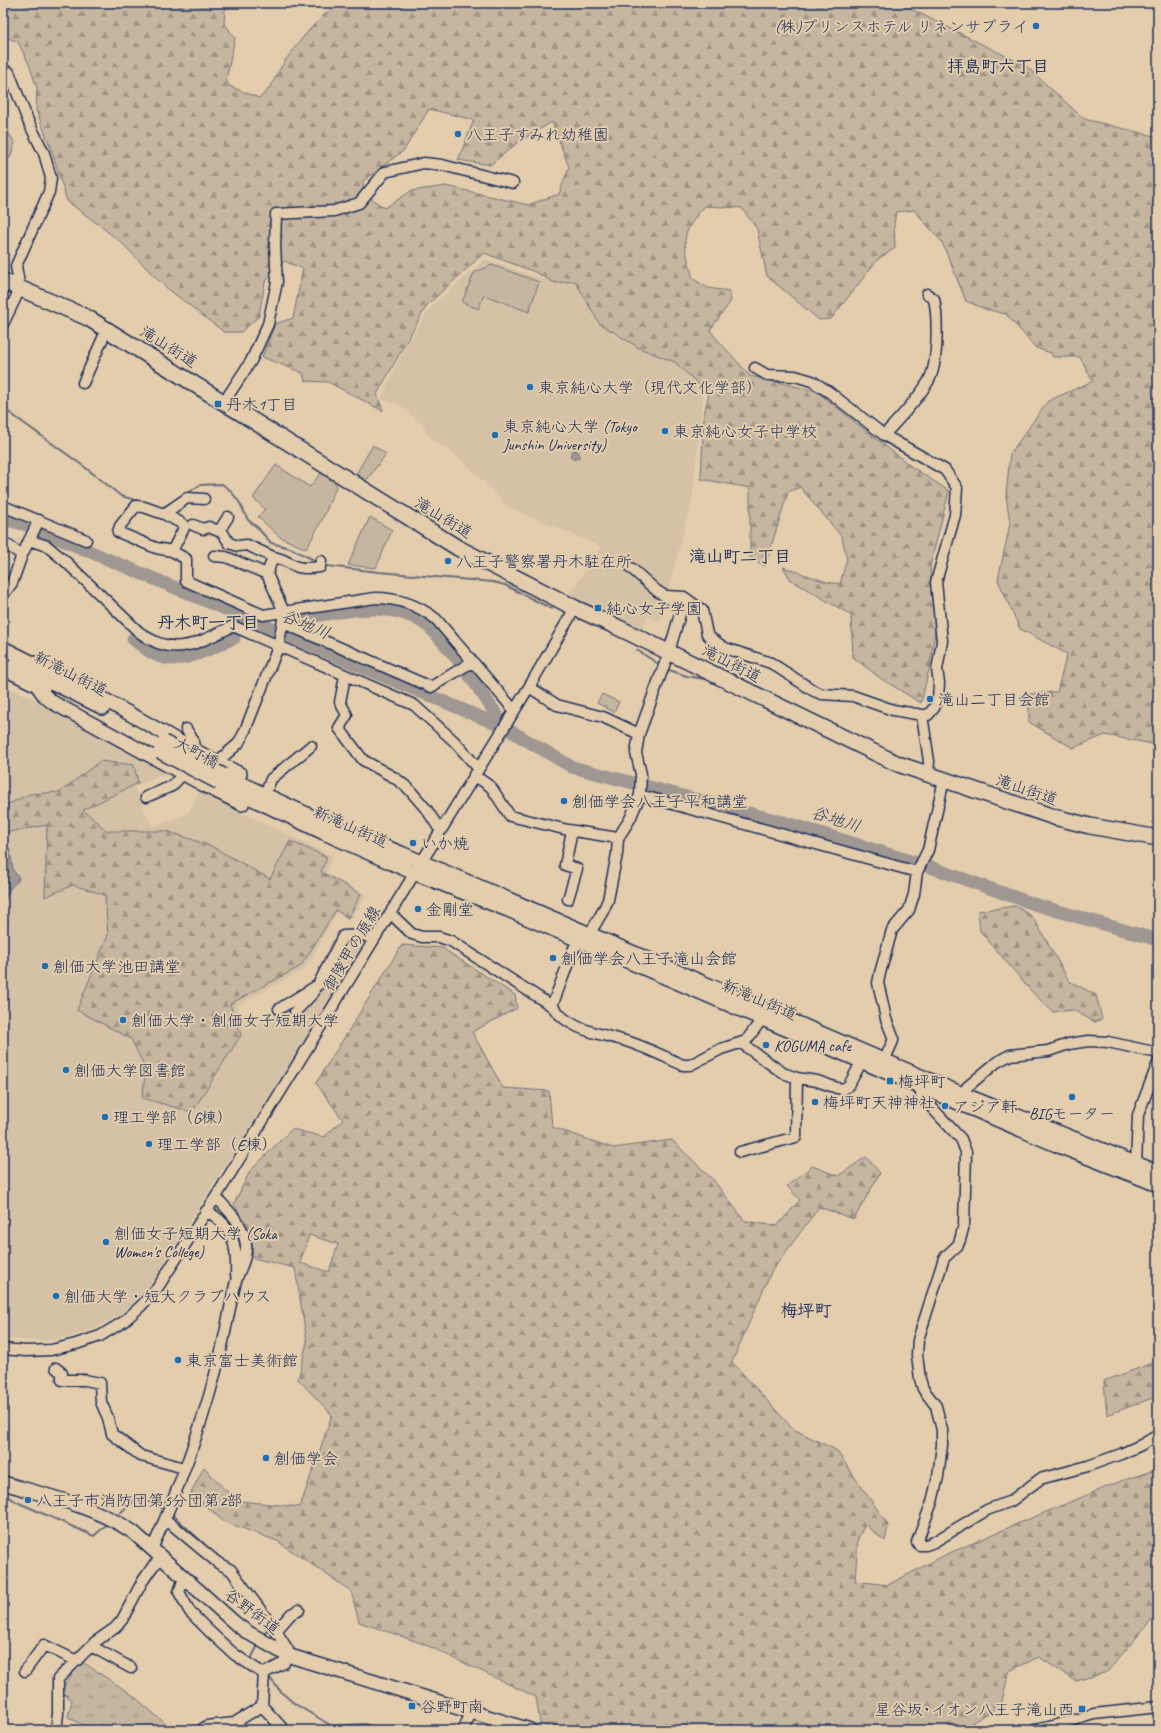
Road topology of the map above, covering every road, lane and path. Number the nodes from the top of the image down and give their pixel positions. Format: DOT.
graph roads {
  1 [pos="9,72"];
  2 [pos="512,183"];
  3 [pos="3,281"];
  4 [pos="20,289"];
  5 [pos="927,294"];
  6 [pos="3,324"];
  7 [pos="107,329"];
  8 [pos="755,368"];
  9 [pos="83,384"];
  10 [pos="224,402"];
  11 [pos="884,436"];
  12 [pos="204,499"];
  13 [pos="3,506"];
  14 [pos="164,514"];
  15 [pos="228,517"];
  16 [pos="38,522"];
  17 [pos="193,525"];
  18 [pos="219,531"];
  19 [pos="31,538"];
  20 [pos="86,540"];
  21 [pos="3,542"];
  22 [pos="172,551"];
  23 [pos="22,555"];
  24 [pos="214,556"];
  25 [pos="274,557"];
  26 [pos="321,561"];
  27 [pos="631,568"];
  28 [pos="267,574"];
  29 [pos="3,595"];
  30 [pos="666,596"];
  31 [pos="575,608"];
  32 [pos="284,612"];
  33 [pos="282,625"];
  34 [pos="279,645"];
  35 [pos="3,648"];
  36 [pos="669,652"];
  37 [pos="3,658"];
  38 [pos="472,662"];
  39 [pos="3,668"];
  40 [pos="3,673"];
  41 [pos="18,676"];
  42 [pos="345,676"];
  43 [pos="36,684"];
  44 [pos="529,687"];
  45 [pos="513,712"];
  46 [pos="922,715"];
  47 [pos="186,729"];
  48 [pos="638,734"];
  49 [pos="311,746"];
  50 [pos="162,747"];
  51 [pos="194,750"];
  52 [pos="217,762"];
  53 [pos="476,771"];
  54 [pos="182,773"];
  55 [pos="928,776"];
  56 [pos="221,779"];
  57 [pos="944,780"];
  58 [pos="206,786"];
  59 [pos="268,787"];
  60 [pos="640,794"];
  61 [pos="146,797"];
  62 [pos="440,830"];
  63 [pos="572,831"];
  64 [pos="618,838"];
  65 [pos="1158,838"];
  66 [pos="367,846"];
  67 [pos="417,868"];
  68 [pos="918,871"];
  69 [pos="568,899"];
  70 [pos="390,913"];
  71 [pos="586,938"];
  72 [pos="374,940"];
  73 [pos="318,985"];
  74 [pos="552,1006"];
  75 [pos="279,1009"];
  76 [pos="295,1012"];
  77 [pos="762,1019"];
  78 [pos="824,1040"];
  79 [pos="741,1043"];
  80 [pos="1158,1053"];
  81 [pos="884,1060"];
  82 [pos="862,1061"];
  83 [pos="1158,1063"];
  84 [pos="797,1078"];
  85 [pos="921,1087"];
  86 [pos="964,1096"];
  87 [pos="740,1152"];
  88 [pos="1136,1164"];
  89 [pos="1158,1172"];
  90 [pos="1158,1185"];
  91 [pos="216,1197"];
  92 [pos="206,1211"];
  93 [pos="235,1283"];
  94 [pos="3,1349"];
  95 [pos="56,1368"];
  96 [pos="1158,1434"];
  97 [pos="184,1468"];
  98 [pos="3,1483"];
  99 [pos="165,1519"];
  100 [pos="152,1549"];
  101 [pos="162,1558"];
  102 [pos="184,1578"];
  103 [pos="299,1610"];
  104 [pos="276,1631"];
  105 [pos="91,1646"];
  106 [pos="287,1655"];
  107 [pos="77,1661"];
  108 [pos="131,1668"];
  109 [pos="25,1671"];
  110 [pos="264,1674"];
  111 [pos="262,1706"];
  112 [pos="1158,1707"];
  113 [pos="471,1713"];
  114 [pos="239,1726"];
  115 [pos="1047,1729"];
  116 [pos="56,1730"];
  117 [pos="201,1730"];
  118 [pos="284,1730"];
  119 [pos="463,1730"];
  120 [pos="530,1730"];
  121 [pos="1034,1730"];
  1 -- 4 [label="street"];
  2 -- 10 [label="street"];
  3 -- 4 [label="highway, 滝山街道"];
  4 -- 6 [label="street"];
  4 -- 7 [label="highway, 滝山街道"];
  5 -- 11 [label="street"];
  7 -- 9 [label="street"];
  7 -- 10 [label="highway, 滝山街道"];
  8 -- 11 [label="street"];
  10 -- 31 [label="highway, 滝山街道"];
  11 -- 46 [label="street"];
  12 -- 14 [label="street"];
  13 -- 16 [label="street"];
  14 -- 22 [label="street"];
  14 -- 22 [label="street"];
  15 -- 18 [label="street"];
  16 -- 19 [label="street"];
  16 -- 20 [label="street"];
  17 -- 18 [label="street"];
  18 -- 25 [label="street"];
  19 -- 23 [label="street"];
  19 -- 34 [label="street"];
  21 -- 23 [label="street"];
  22 -- 32 [label="street"];
  23 -- 29 [label="street"];
  24 -- 28 [label="street"];
  25 -- 26 [label="street"];
  25 -- 28 [label="street"];
  27 -- 30 [label="street"];
  28 -- 32 [label="street"];
  30 -- 36 [label="street"];
  30 -- 46 [label="street"];
  31 -- 36 [label="highway, 滝山街道"];
  31 -- 44 [label="street, 御陵甲の原線"];
  32 -- 33 [label="street"];
  32 -- 38 [label="street"];
  33 -- 34 [label="street"];
  33 -- 38 [label="street"];
  34 -- 42 [label="street"];
  34 -- 52 [label="street"];
  35 -- 51 [label="main road"];
  36 -- 48 [label="street"];
  36 -- 55 [label="highway, 滝山街道"];
  37 -- 50 [label="main road, 新滝山街道"];
  38 -- 45 [label="street"];
  39 -- 41 [label="main road, 新滝山街道"];
  40 -- 41 [label="main road"];
  41 -- 43 [label="main road, 新滝山街道"];
  42 -- 53 [label="street"];
  42 -- 62 [label="street"];
  43 -- 50 [label="main road, 新滝山街道"];
  43 -- 54 [label="main road"];
  44 -- 45 [label="street, 御陵甲の原線"];
  44 -- 48 [label="street"];
  45 -- 53 [label="street, 御陵甲の原線"];
  46 -- 55 [label="street"];
  47 -- 51 [label="street"];
  48 -- 60 [label="street"];
  49 -- 59 [label="street"];
  50 -- 56 [label="main road, 大町橋, bridge"];
  51 -- 52 [label="main road"];
  51 -- 54 [label="street"];
  52 -- 58 [label="street"];
  52 -- 59 [label="main road"];
  53 -- 62 [label="street, 御陵甲の原線"];
  53 -- 63 [label="street"];
  54 -- 58 [label="main road"];
  54 -- 61 [label="street"];
  55 -- 57 [label="highway, 滝山街道"];
  56 -- 66 [label="main road, 新滝山街道"];
  57 -- 65 [label="highway, 滝山街道"];
  57 -- 68 [label="street"];
  58 -- 66 [label="main road"];
  59 -- 66 [label="main road"];
  60 -- 64 [label="street"];
  60 -- 68 [label="street"];
  62 -- 67 [label="street, 御陵甲の原線"];
  63 -- 64 [label="street"];
  63 -- 69 [label="street"];
  64 -- 71 [label="street"];
  66 -- 67 [label="main road, 新滝山街道"];
  67 -- 70 [label="street, 御陵甲の原線"];
  67 -- 71 [label="main road, 新滝山街道"];
  68 -- 81 [label="street"];
  70 -- 72 [label="street, 御陵甲の原線"];
  70 -- 74 [label="street"];
  71 -- 74 [label="street"];
  71 -- 77 [label="main road, 新滝山街道"];
  71 -- 78 [label="main road, 新滝山街道"];
  72 -- 73 [label="street"];
  72 -- 91 [label="street, 御陵甲の原線"];
  73 -- 75 [label="street"];
  73 -- 76 [label="street"];
  74 -- 79 [label="street"];
  77 -- 78 [label="main road, 新滝山街道"];
  77 -- 79 [label="street"];
  78 -- 81 [label="main road, 新滝山街道"];
  78 -- 82 [label="main road, 新滝山街道"];
  79 -- 84 [label="street"];
  80 -- 86 [label="street"];
  81 -- 86 [label="main road, 新滝山街道"];
  82 -- 84 [label="street"];
  82 -- 85 [label="main road, 新滝山街道"];
  83 -- 88 [label="street"];
  84 -- 87 [label="street"];
  85 -- 90 [label="main road, 新滝山街道"];
  85 -- 96 [label="street"];
  86 -- 88 [label="main road, 新滝山街道"];
  88 -- 89 [label="main road, 新滝山街道"];
  91 -- 92 [label="street, 御陵甲の原線"];
  91 -- 93 [label="street"];
  92 -- 93 [label="street"];
  92 -- 94 [label="street, 御陵甲の原線"];
  93 -- 97 [label="street"];
  95 -- 97 [label="street"];
  97 -- 99 [label="street"];
  98 -- 100 [label="main road, 谷野街道"];
  99 -- 100 [label="street"];
  99 -- 104 [label="street"];
  100 -- 101 [label="main road, 谷野街道"];
  101 -- 102 [label="main road, 谷野街道"];
  101 -- 105 [label="street"];
  102 -- 106 [label="main road, 谷野街道"];
  102 -- 110 [label="street"];
  103 -- 104 [label="street"];
  104 -- 106 [label="street"];
  105 -- 107 [label="street"];
  105 -- 108 [label="street"];
  106 -- 110 [label="street"];
  106 -- 113 [label="main road, 谷野街道"];
  107 -- 109 [label="street"];
  107 -- 116 [label="street"];
  110 -- 111 [label="street"];
  111 -- 114 [label="street"];
  111 -- 118 [label="street"];
  112 -- 115 [label="street"];
  113 -- 119 [label="street"];
  113 -- 120 [label="main road, 谷野街道"];
  114 -- 117 [label="street"];
  115 -- 121 [label="street"];
}
